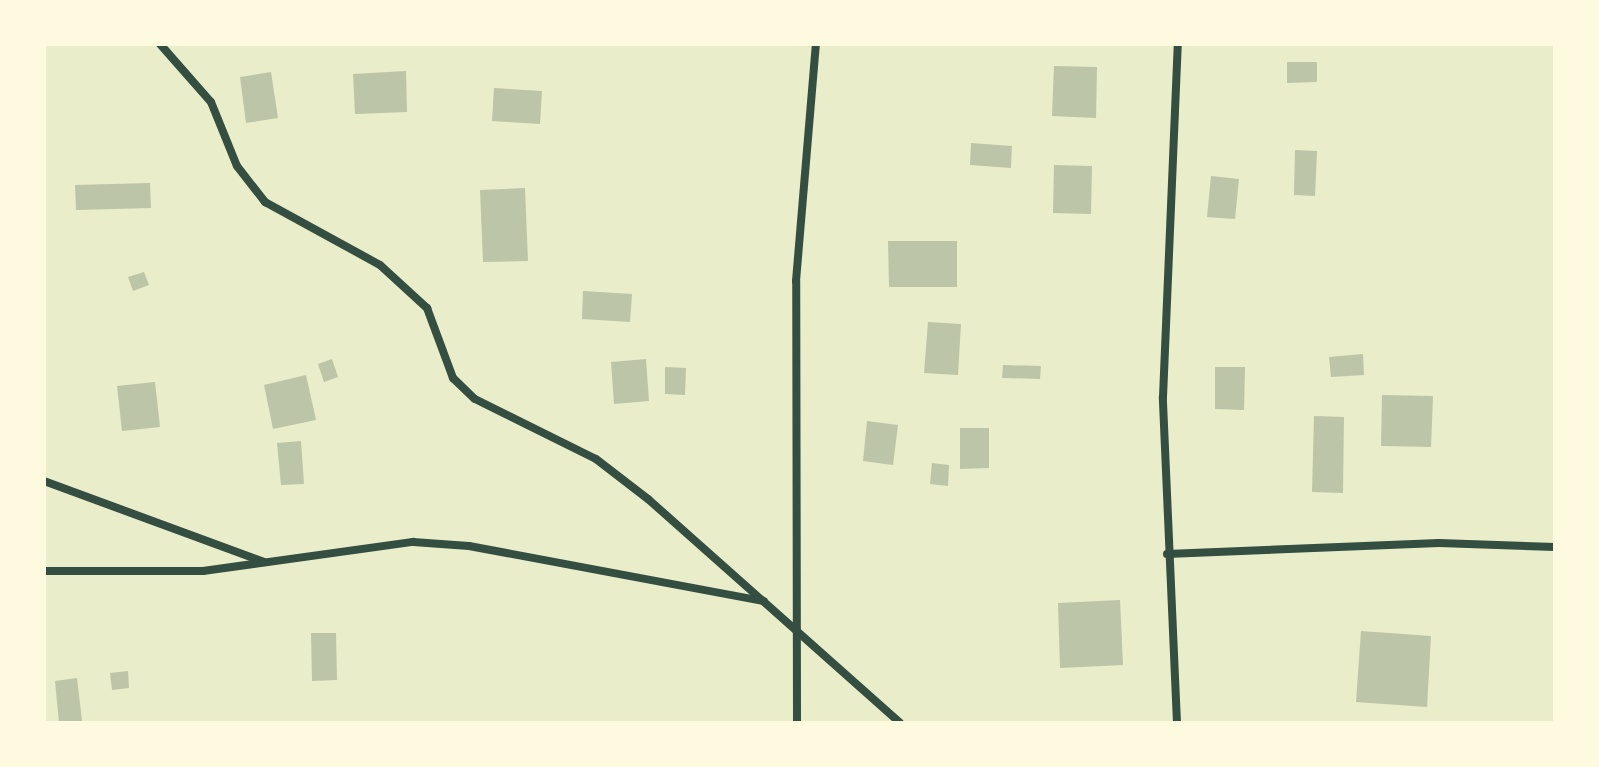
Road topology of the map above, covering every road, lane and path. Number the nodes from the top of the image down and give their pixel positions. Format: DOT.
graph roads {
  1 [pos="160,44"];
  2 [pos="816,44"];
  3 [pos="1178,44"];
  4 [pos="44,481"];
  5 [pos="1555,547"];
  6 [pos="1167,554"];
  7 [pos="268,563"];
  8 [pos="44,571"];
  9 [pos="765,601"];
  10 [pos="795,628"];
  11 [pos="797,723"];
  12 [pos="900,723"];
  13 [pos="1177,723"];
  1 -- 9 [label="street"];
  2 -- 10 [label="street"];
  3 -- 6 [label="street"];
  4 -- 7 [label="street"];
  5 -- 6 [label="street"];
  6 -- 13 [label="street"];
  7 -- 8 [label="street"];
  7 -- 9 [label="street"];
  9 -- 10 [label="street"];
  10 -- 11 [label="street"];
  10 -- 12 [label="street"];
}
